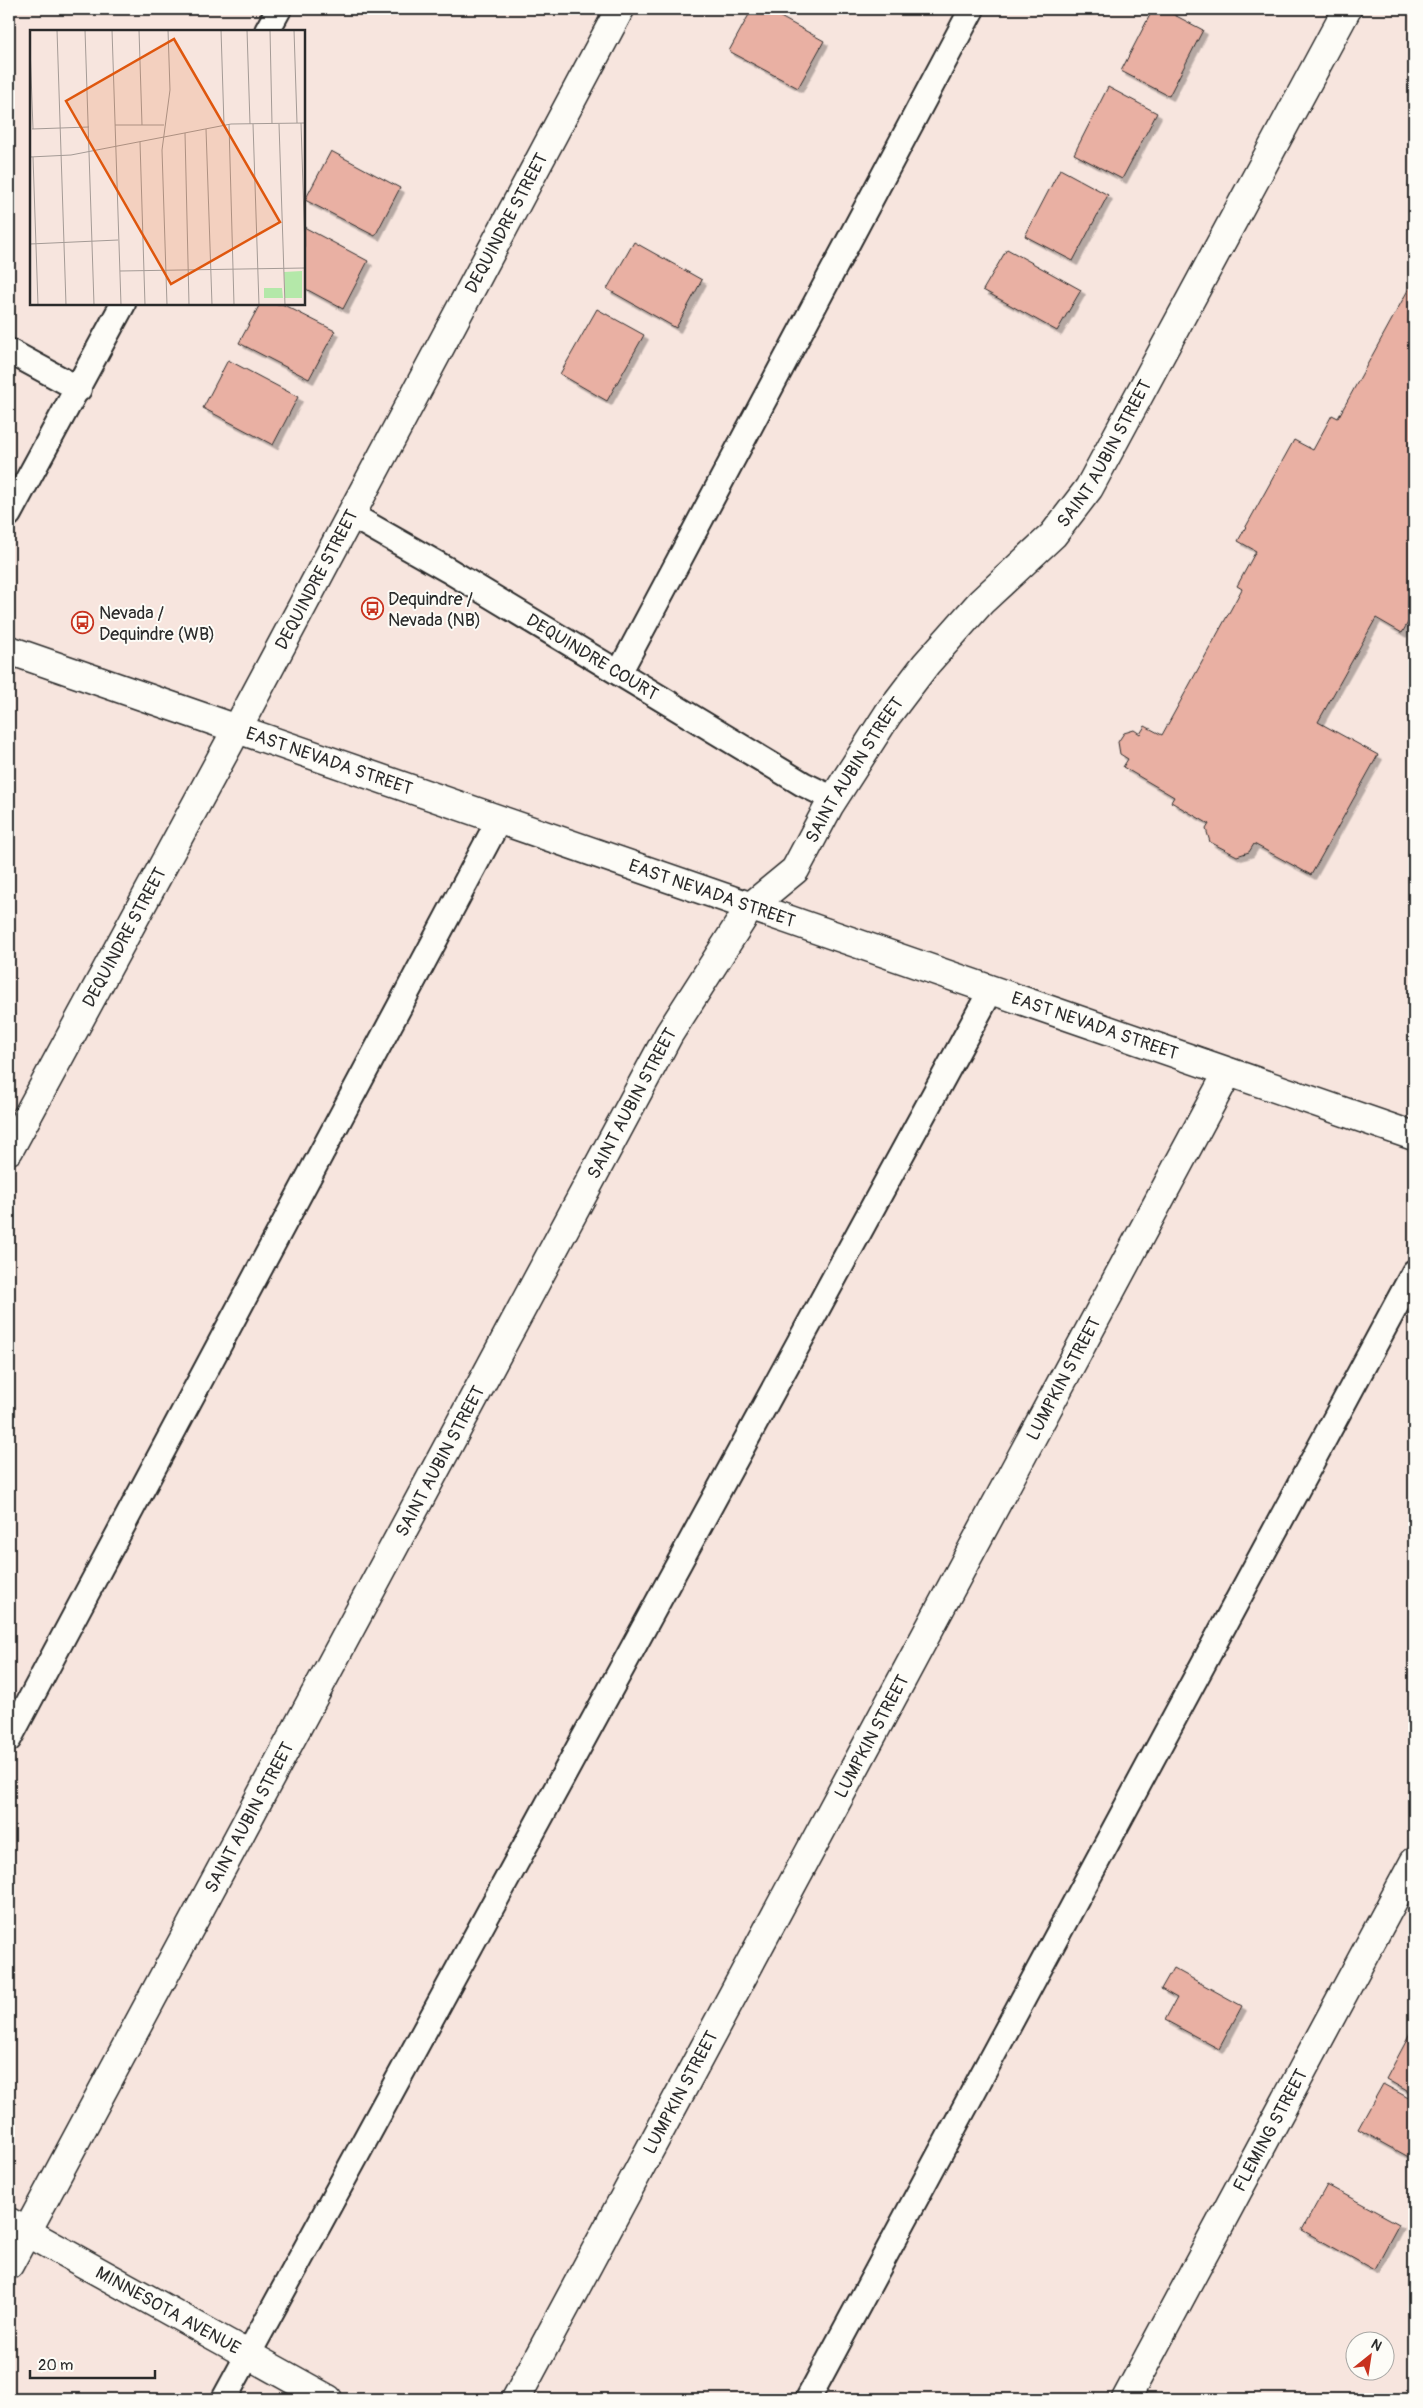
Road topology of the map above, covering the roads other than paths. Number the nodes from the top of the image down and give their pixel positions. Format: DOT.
graph roads {
  1 [pos="279,9"];
  2 [pos="620,9"];
  3 [pos="972,9"];
  4 [pos="1347,9"];
  5 [pos="268,30"];
  6 [pos="122,305"];
  7 [pos="9,351"];
  8 [pos="79,389"];
  9 [pos="9,514"];
  10 [pos="351,515"];
  11 [pos="9,650"];
  12 [pos="619,673"];
  13 [pos="236,729"];
  14 [pos="834,799"];
  15 [pos="499,820"];
  16 [pos="750,907"];
  17 [pos="991,990"];
  18 [pos="1228,1072"];
  19 [pos="1414,1136"];
  20 [pos="9,1150"];
  21 [pos="1414,1272"];
  22 [pos="9,1739"];
  23 [pos="1414,1862"];
  24 [pos="18,2227"];
  25 [pos="9,2265"];
  26 [pos="248,2355"];
  27 [pos="224,2399"];
  28 [pos="328,2399"];
  29 [pos="516,2399"];
  30 [pos="808,2399"];
  31 [pos="1126,2399"];
  1 -- 5 [label="lane"];
  2 -- 10 [label="street, DEQUINDRE STREET"];
  3 -- 12 [label="lane"];
  4 -- 14 [label="street, SAINT AUBIN STREET"];
  6 -- 8 [label="lane"];
  7 -- 8 [label="lane"];
  8 -- 9 [label="lane"];
  10 -- 12 [label="lane, DEQUINDRE COURT"];
  10 -- 13 [label="street, DEQUINDRE STREET"];
  11 -- 13 [label="street, EAST NEVADA STREET"];
  12 -- 14 [label="lane, DEQUINDRE COURT"];
  13 -- 15 [label="street, EAST NEVADA STREET"];
  13 -- 20 [label="street, DEQUINDRE STREET"];
  14 -- 16 [label="street, SAINT AUBIN STREET"];
  15 -- 16 [label="street, EAST NEVADA STREET"];
  15 -- 22 [label="lane"];
  16 -- 17 [label="street, EAST NEVADA STREET"];
  16 -- 24 [label="street, SAINT AUBIN STREET"];
  17 -- 18 [label="street, EAST NEVADA STREET"];
  17 -- 26 [label="lane"];
  18 -- 19 [label="street, EAST NEVADA STREET"];
  18 -- 29 [label="street, LUMPKIN STREET"];
  21 -- 30 [label="lane"];
  23 -- 31 [label="street, FLEMING STREET"];
  24 -- 25 [label="street, SAINT AUBIN STREET"];
  24 -- 26 [label="street, MINNESOTA AVENUE"];
  26 -- 27 [label="lane"];
  26 -- 28 [label="street, MINNESOTA AVENUE"];
}
